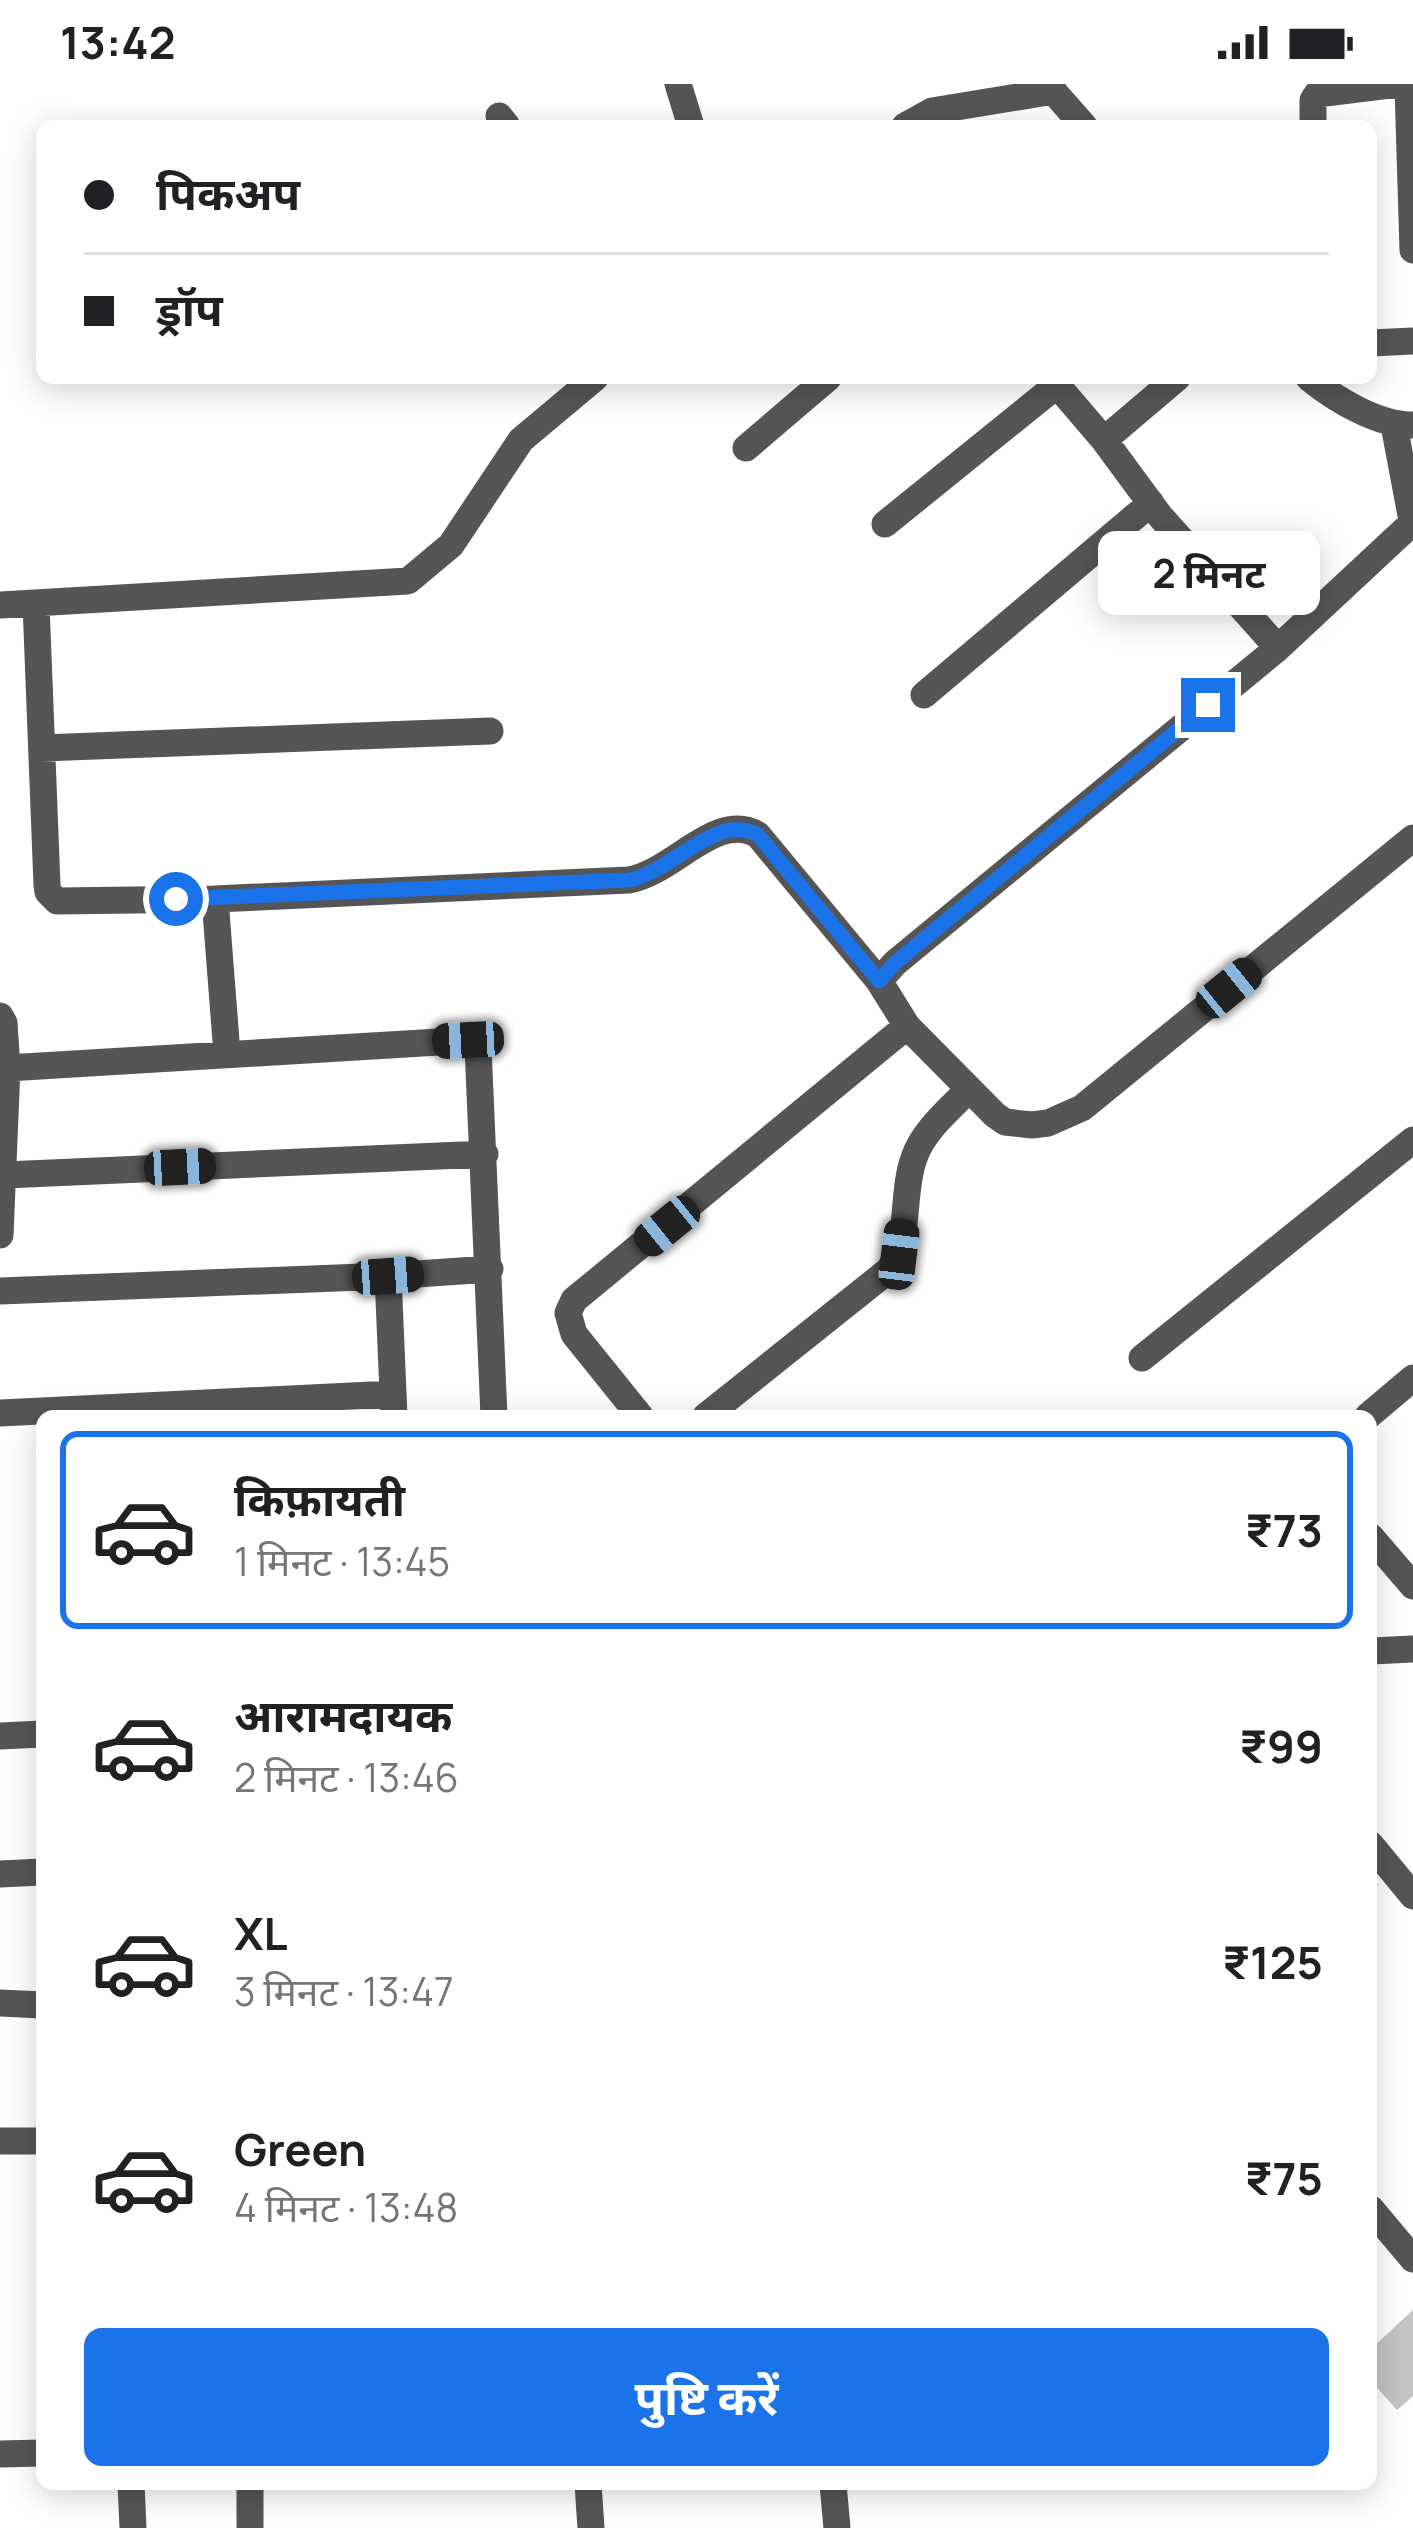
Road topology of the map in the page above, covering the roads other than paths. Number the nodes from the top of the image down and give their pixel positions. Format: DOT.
graph roads {
  1 [pos="678,84"];
  2 [pos="1401,84"];
  3 [pos="1050,88"];
  4 [pos="689,120"];
  5 [pos="915,120"];
  6 [pos="1079,120"];
  7 [pos="1312,120"];
  8 [pos="1413,250"];
  9 [pos="1413,341"];
  10 [pos="1377,343"];
  11 [pos="588,384"];
  12 [pos="821,384"];
  13 [pos="1052,384"];
  14 [pos="1056,384"];
  15 [pos="1170,384"];
  16 [pos="1317,384"];
  17 [pos="1403,425"];
  18 [pos="1104,440"];
  19 [pos="746,448"];
  20 [pos="1151,503"];
  21 [pos="885,524"];
  22 [pos="1412,525"];
  23 [pos="36,604"];
  24 [pos="0,605"];
  25 [pos="1278,648"];
  26 [pos="924,695"];
  27 [pos="490,731"];
  28 [pos="42,748"];
  29 [pos="1413,838"];
  30 [pos="215,898"];
  31 [pos="879,981"];
  32 [pos="0,1016"];
  33 [pos="907,1026"];
  34 [pos="226,1054"];
  35 [pos="7,1068"];
  36 [pos="968,1091"];
  37 [pos="1413,1140"];
  38 [pos="485,1154"];
  39 [pos="5,1175"];
  40 [pos="0,1235"];
  41 [pos="490,1269"];
  42 [pos="388,1276"];
  43 [pos="0,1291"];
  44 [pos="1142,1358"];
  45 [pos="1413,1378"];
  46 [pos="393,1405"];
  47 [pos="270,1408"];
  48 [pos="183,1410"];
  49 [pos="494,1410"];
  50 [pos="635,1410"];
  51 [pos="717,1410"];
  52 [pos="1375,1410"];
  53 [pos="36,1412"];
  54 [pos="0,1413"];
  55 [pos="1377,1544"];
  56 [pos="1413,1586"];
  57 [pos="1413,1648"];
  58 [pos="1377,1651"];
  59 [pos="36,1734"];
  60 [pos="0,1736"];
  61 [pos="1377,1852"];
  62 [pos="36,1872"];
  63 [pos="0,1874"];
  64 [pos="1413,1896"];
  65 [pos="0,2003"];
  66 [pos="36,2005"];
  67 [pos="0,2141"];
  68 [pos="36,2141"];
  69 [pos="1377,2216"];
  70 [pos="1413,2259"];
  71 [pos="36,2453"];
  72 [pos="0,2454"];
  73 [pos="131,2490"];
  74 [pos="250,2490"];
  75 [pos="589,2490"];
  76 [pos="834,2490"];
  77 [pos="133,2528"];
  78 [pos="250,2528"];
  79 [pos="591,2528"];
  80 [pos="837,2528"];
  1 -- 4 [label="street"];
  2 -- 7 [label="street"];
  2 -- 8 [label="street"];
  3 -- 5 [label="street"];
  3 -- 6 [label="street"];
  9 -- 10 [label="street"];
  11 -- 23 [label="street"];
  12 -- 19 [label="street"];
  13 -- 21 [label="street"];
  14 -- 18 [label="street"];
  15 -- 18 [label="street"];
  16 -- 17 [label="street"];
  17 -- 22 [label="street"];
  18 -- 20 [label="street"];
  20 -- 25 [label="street"];
  20 -- 26 [label="street"];
  22 -- 25 [label="street"];
  23 -- 24 [label="street"];
  23 -- 28 [label="street"];
  25 -- 31 [label="street"];
  27 -- 28 [label="street"];
  28 -- 30 [label="street"];
  29 -- 36 [label="street"];
  30 -- 31 [label="street"];
  30 -- 34 [label="street"];
  31 -- 33 [label="street"];
  32 -- 35 [label="street"];
  33 -- 36 [label="street"];
  33 -- 50 [label="street"];
  34 -- 35 [label="street"];
  34 -- 38 [label="street"];
  35 -- 39 [label="street"];
  36 -- 51 [label="street"];
  37 -- 44 [label="street"];
  38 -- 39 [label="street"];
  38 -- 41 [label="street"];
  39 -- 40 [label="street"];
  41 -- 42 [label="street"];
  41 -- 49 [label="street"];
  42 -- 43 [label="street"];
  42 -- 46 [label="street"];
  45 -- 52 [label="street"];
  46 -- 47 [label="street"];
  47 -- 48 [label="street"];
  53 -- 54 [label="street"];
  55 -- 56 [label="street"];
  57 -- 58 [label="street"];
  59 -- 60 [label="street"];
  61 -- 64 [label="street"];
  62 -- 63 [label="street"];
  65 -- 66 [label="street"];
  67 -- 68 [label="street"];
  69 -- 70 [label="street"];
  71 -- 72 [label="street"];
  73 -- 77 [label="street"];
  74 -- 78 [label="street"];
  75 -- 79 [label="street"];
  76 -- 80 [label="street"];
}
